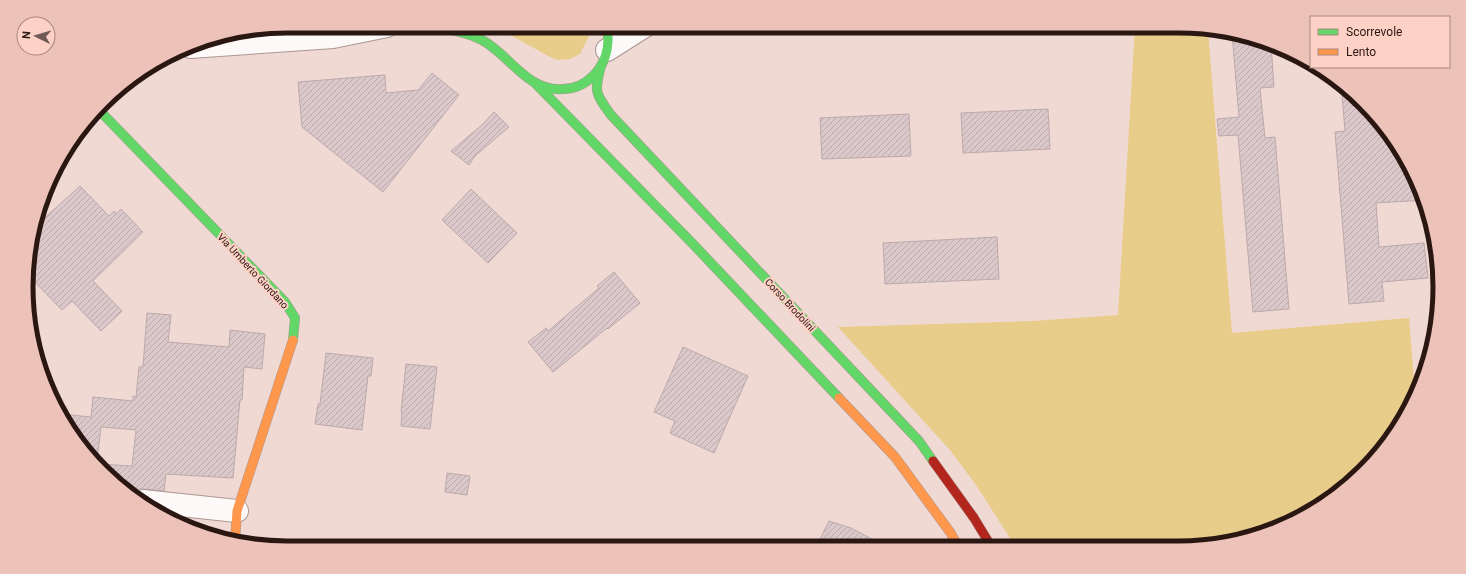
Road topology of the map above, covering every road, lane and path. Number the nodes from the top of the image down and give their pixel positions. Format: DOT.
graph roads {
  1 [pos="321,33"];
  2 [pos="465,33"];
  3 [pos="608,33"];
  4 [pos="636,33"];
  5 [pos="209,45"];
  6 [pos="604,58"];
  7 [pos="536,84"];
  8 [pos="102,113"];
  9 [pos="152,502"];
  10 [pos="237,511"];
  11 [pos="235,536"];
  12 [pos="955,541"];
  13 [pos="988,541"];
  1 -- 5 [label="street"];
  2 -- 7 [label="main road"];
  3 -- 6 [label="main road, Corso Brodolini"];
  4 -- 6 [label="street"];
  6 -- 7 [label="main road"];
  6 -- 13 [label="main road, Corso Brodolini"];
  7 -- 12 [label="main road"];
  8 -- 10 [label="main road, Via Umberto Giordano"];
  9 -- 10 [label="street"];
  10 -- 11 [label="main road, Via Umberto Giordano"];
}
